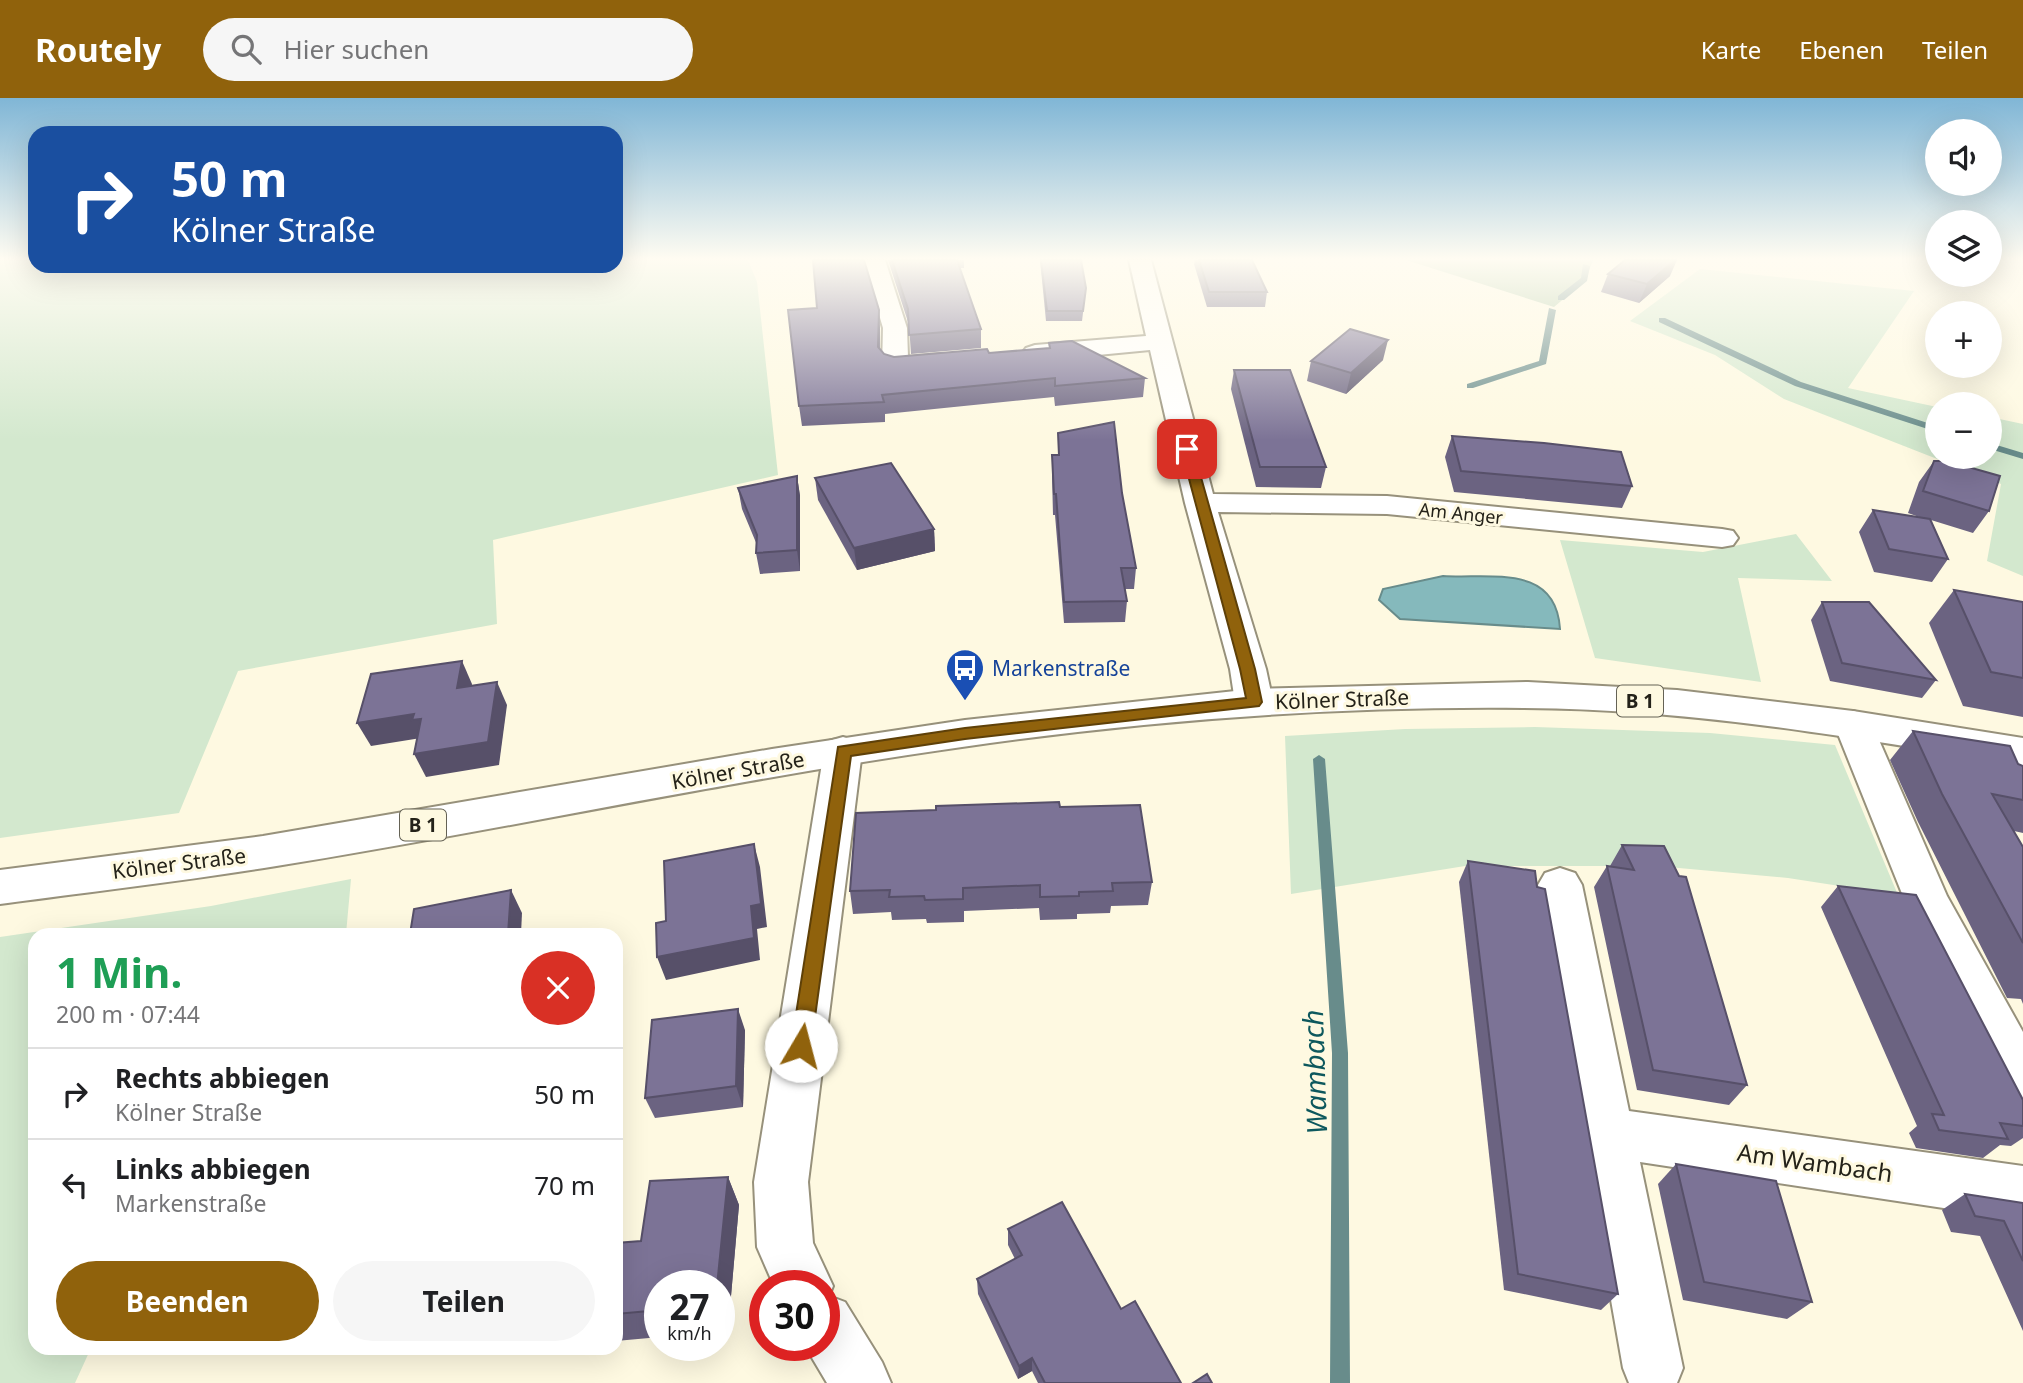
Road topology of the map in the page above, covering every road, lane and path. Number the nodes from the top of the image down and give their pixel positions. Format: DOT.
graph roads {
  1 [pos="893,320"];
  2 [pos="1155,320"];
  3 [pos="1161,342"];
  4 [pos="1015,355"];
  5 [pos="961,360"];
  6 [pos="1200,503"];
  7 [pos="1722,538"];
  8 [pos="1254,702"];
  9 [pos="1853,724"];
  10 [pos="844,751"];
  11 [pos="2023,752"];
  12 [pos="1560,885"];
  13 [pos="0,887"];
  14 [pos="2023,1080"];
  15 [pos="1606,1132"];
  16 [pos="2023,1193"];
  17 [pos="796,1270"];
  18 [pos="840,1349"];
  19 [pos="1653,1368"];
  20 [pos="861,1383"];
  1 -- 5 [label="street"];
  2 -- 3 [label="street"];
  3 -- 4 [label="street"];
  3 -- 6 [label="street"];
  6 -- 7 [label="street, Am Anger"];
  6 -- 8 [label="street"];
  8 -- 9 [label="street, Kölner Straße / B 1"];
  8 -- 10 [label="street, Kölner Straße / B 1"];
  9 -- 11 [label="street, Kölner Straße / B 1"];
  9 -- 14 [label="street"];
  10 -- 13 [label="street, Kölner Straße / B 1"];
  10 -- 17 [label="street"];
  12 -- 15 [label="street"];
  15 -- 16 [label="street, Am Wambach"];
  15 -- 19 [label="street"];
  18 -- 20 [label="street"];
}
